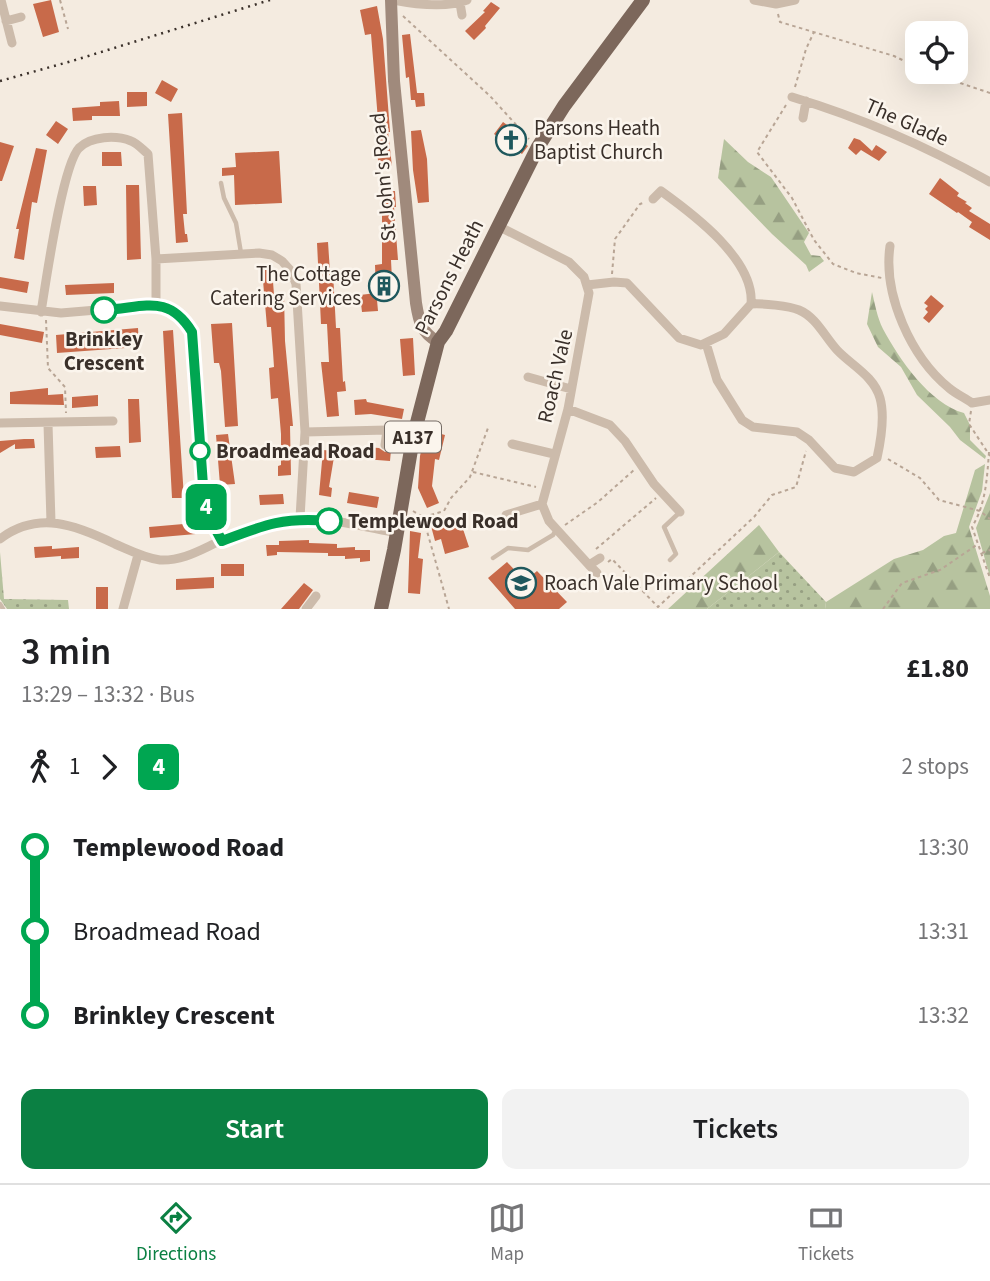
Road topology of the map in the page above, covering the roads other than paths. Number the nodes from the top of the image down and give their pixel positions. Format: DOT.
graph roads {
  1 [pos="1,0"];
  2 [pos="643,0"];
  3 [pos="754,0"];
  4 [pos="794,0"];
  5 [pos="463,1"];
  6 [pos="392,2"];
  7 [pos="462,15"];
  8 [pos="21,17"];
  9 [pos="6,21"];
  10 [pos="12,43"];
  11 [pos="792,97"];
  12 [pos="806,101"];
  13 [pos="803,118"];
  14 [pos="990,182"];
  15 [pos="220,183"];
  16 [pos="653,199"];
  17 [pos="498,226"];
  18 [pos="890,246"];
  19 [pos="241,254"];
  20 [pos="156,259"];
  21 [pos="587,285"];
  22 [pos="751,304"];
  23 [pos="156,305"];
  24 [pos="0,306"];
  25 [pos="44,312"];
  26 [pos="438,342"];
  27 [pos="706,343"];
  28 [pos="528,377"];
  29 [pos="571,389"];
  30 [pos="990,400"];
  31 [pos="568,409"];
  32 [pos="113,421"];
  33 [pos="0,423"];
  34 [pos="48,424"];
  35 [pos="305,432"];
  36 [pos="512,444"];
  37 [pos="385,445"];
  38 [pos="554,454"];
  39 [pos="542,504"];
  40 [pos="680,512"];
  41 [pos="506,515"];
  42 [pos="300,518"];
  43 [pos="51,522"];
  44 [pos="557,530"];
  45 [pos="397,533"];
  46 [pos="0,539"];
  47 [pos="222,541"];
  48 [pos="138,555"];
  49 [pos="493,558"];
  50 [pos="600,558"];
  51 [pos="670,560"];
  52 [pos="586,562"];
  53 [pos="597,573"];
  54 [pos="316,596"];
  55 [pos="0,604"];
  56 [pos="3,609"];
  57 [pos="123,609"];
  58 [pos="306,609"];
  59 [pos="381,609"];
  1 -- 9 [label="street"];
  2 -- 17 [label="main road, Parsons Heath / A137"];
  3 -- 4 [label="street"];
  5 -- 6 [label="street"];
  5 -- 7 [label="street"];
  6 -- 26 [label="street, St John's Road"];
  8 -- 9 [label="street"];
  9 -- 10 [label="street"];
  11 -- 12 [label="street, The Glade"];
  12 -- 13 [label="street"];
  12 -- 14 [label="street, The Glade"];
  15 -- 19 [label="lane"];
  16 -- 22 [label="street"];
  17 -- 21 [label="street"];
  17 -- 26 [label="main road, Parsons Heath / A137"];
  18 -- 30 [label="street"];
  19 -- 20 [label="street"];
  19 -- 35 [label="street"];
  20 -- 23 [label="street"];
  20 -- 25 [label="street"];
  21 -- 27 [label="street"];
  21 -- 29 [label="street, Roach Vale"];
  22 -- 27 [label="street"];
  22 -- 27 [label="street"];
  23 -- 25 [label="street"];
  23 -- 47 [label="street"];
  24 -- 25 [label="street"];
  26 -- 45 [label="main road, Parsons Heath / A137"];
  28 -- 29 [label="street"];
  29 -- 31 [label="street, Roach Vale"];
  31 -- 38 [label="street, Roach Vale"];
  31 -- 40 [label="street"];
  32 -- 34 [label="street"];
  33 -- 34 [label="street"];
  34 -- 43 [label="street"];
  35 -- 37 [label="street"];
  35 -- 42 [label="street"];
  36 -- 38 [label="street"];
  38 -- 39 [label="street, Roach Vale"];
  39 -- 41 [label="street"];
  39 -- 44 [label="street"];
  40 -- 51 [label="lane"];
  42 -- 45 [label="street"];
  42 -- 47 [label="street"];
  43 -- 46 [label="street"];
  43 -- 48 [label="street"];
  44 -- 49 [label="lane"];
  44 -- 52 [label="street"];
  45 -- 59 [label="main road, Parsons Heath / A137"];
  47 -- 48 [label="street"];
  48 -- 57 [label="street"];
  50 -- 52 [label="street"];
  52 -- 53 [label="street"];
  54 -- 58 [label="street"];
  55 -- 56 [label="lane"];
}
